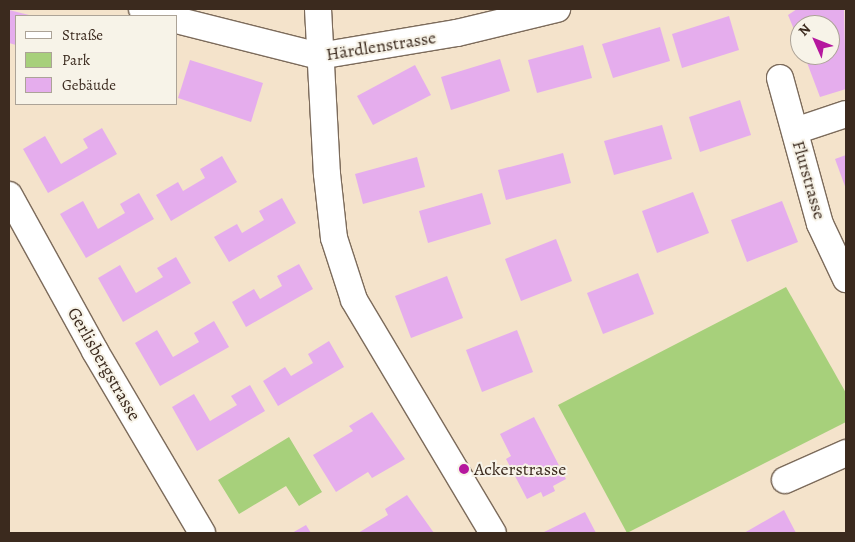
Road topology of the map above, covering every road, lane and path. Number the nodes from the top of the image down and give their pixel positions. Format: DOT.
graph roads {
  1 [pos="142,9"];
  2 [pos="318,9"];
  3 [pos="557,9"];
  4 [pos="164,15"];
  5 [pos="178,21"];
  6 [pos="319,56"];
  7 [pos="780,78"];
  8 [pos="846,114"];
  9 [pos="795,131"];
  10 [pos="9,195"];
  11 [pos="846,279"];
  12 [pos="846,453"];
  13 [pos="785,480"];
  14 [pos="202,533"];
  15 [pos="493,533"];
  1 -- 4 [label="street"];
  2 -- 6 [label="street"];
  3 -- 6 [label="street, Härdlenstrasse"];
  5 -- 6 [label="street, Härdlenstrasse"];
  6 -- 15 [label="street"];
  7 -- 9 [label="street, Flurstrasse"];
  8 -- 9 [label="street"];
  9 -- 11 [label="street, Flurstrasse"];
  10 -- 14 [label="street, Gerlisbergstrasse"];
  12 -- 13 [label="street"];
}
